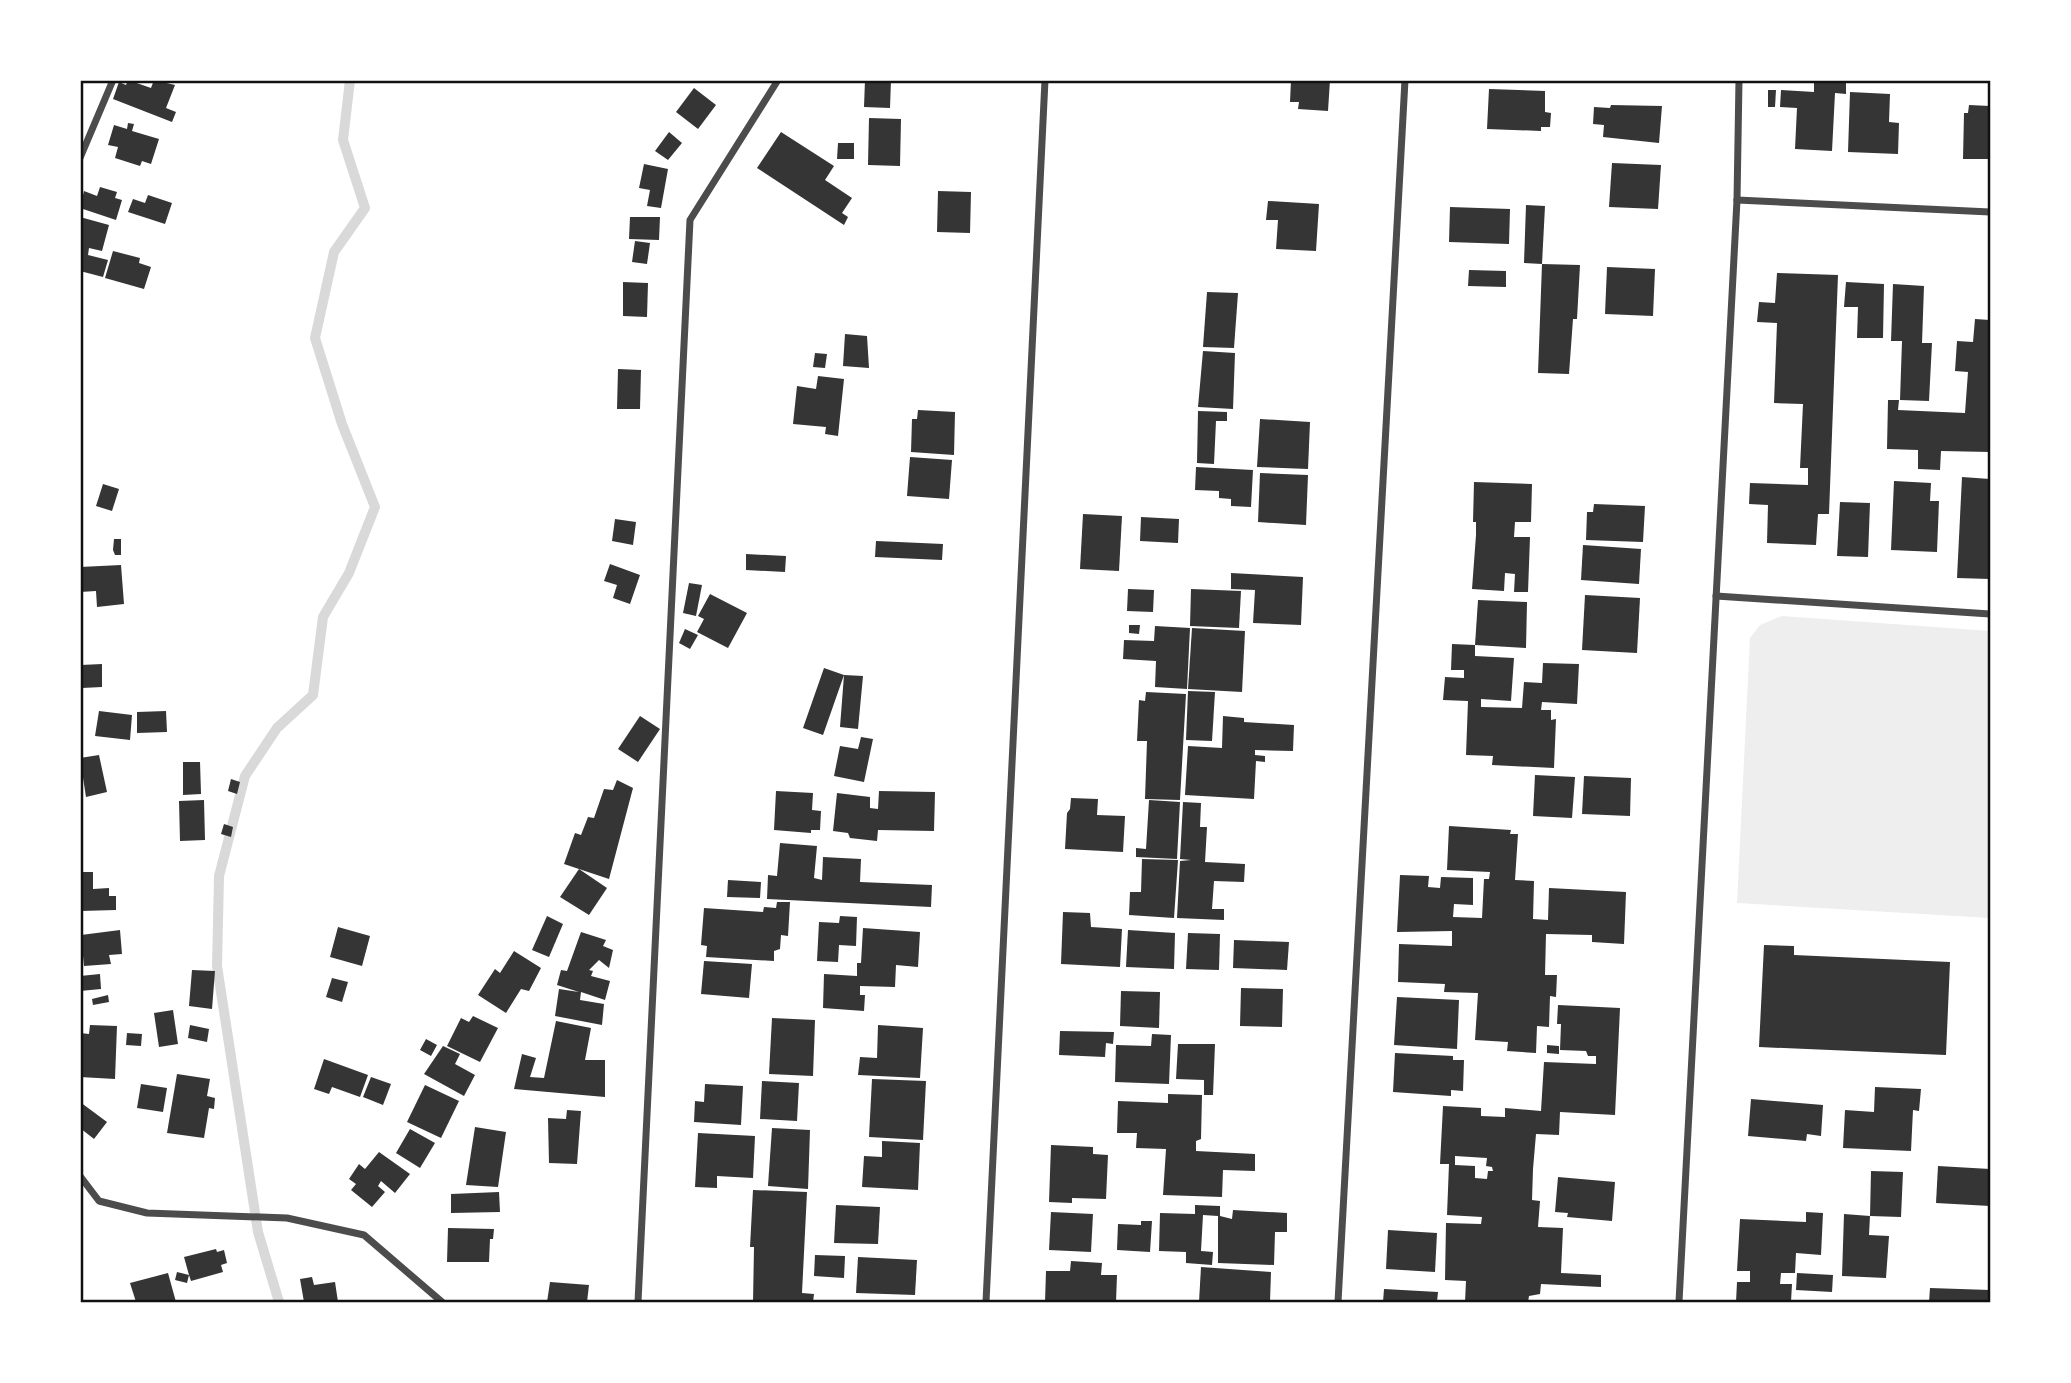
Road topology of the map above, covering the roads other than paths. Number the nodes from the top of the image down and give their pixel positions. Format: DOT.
graph roads {
  1 [pos="113,80"];
  2 [pos="778,80"];
  3 [pos="1045,80"];
  4 [pos="1405,80"];
  5 [pos="1739,80"];
  6 [pos="80,158"];
  7 [pos="1737,200"];
  8 [pos="1990,212"];
  9 [pos="1716,596"];
  10 [pos="1990,614"];
  11 [pos="80,1176"];
  12 [pos="442,1303"];
  13 [pos="638,1303"];
  14 [pos="986,1303"];
  15 [pos="1338,1303"];
  16 [pos="1679,1303"];
  1 -- 6 [label="street"];
  2 -- 13 [label="street"];
  3 -- 14 [label="street"];
  4 -- 15 [label="street"];
  5 -- 7 [label="street"];
  7 -- 8 [label="street"];
  7 -- 9 [label="street"];
  9 -- 10 [label="street"];
  9 -- 16 [label="street"];
  11 -- 12 [label="street"];
}
